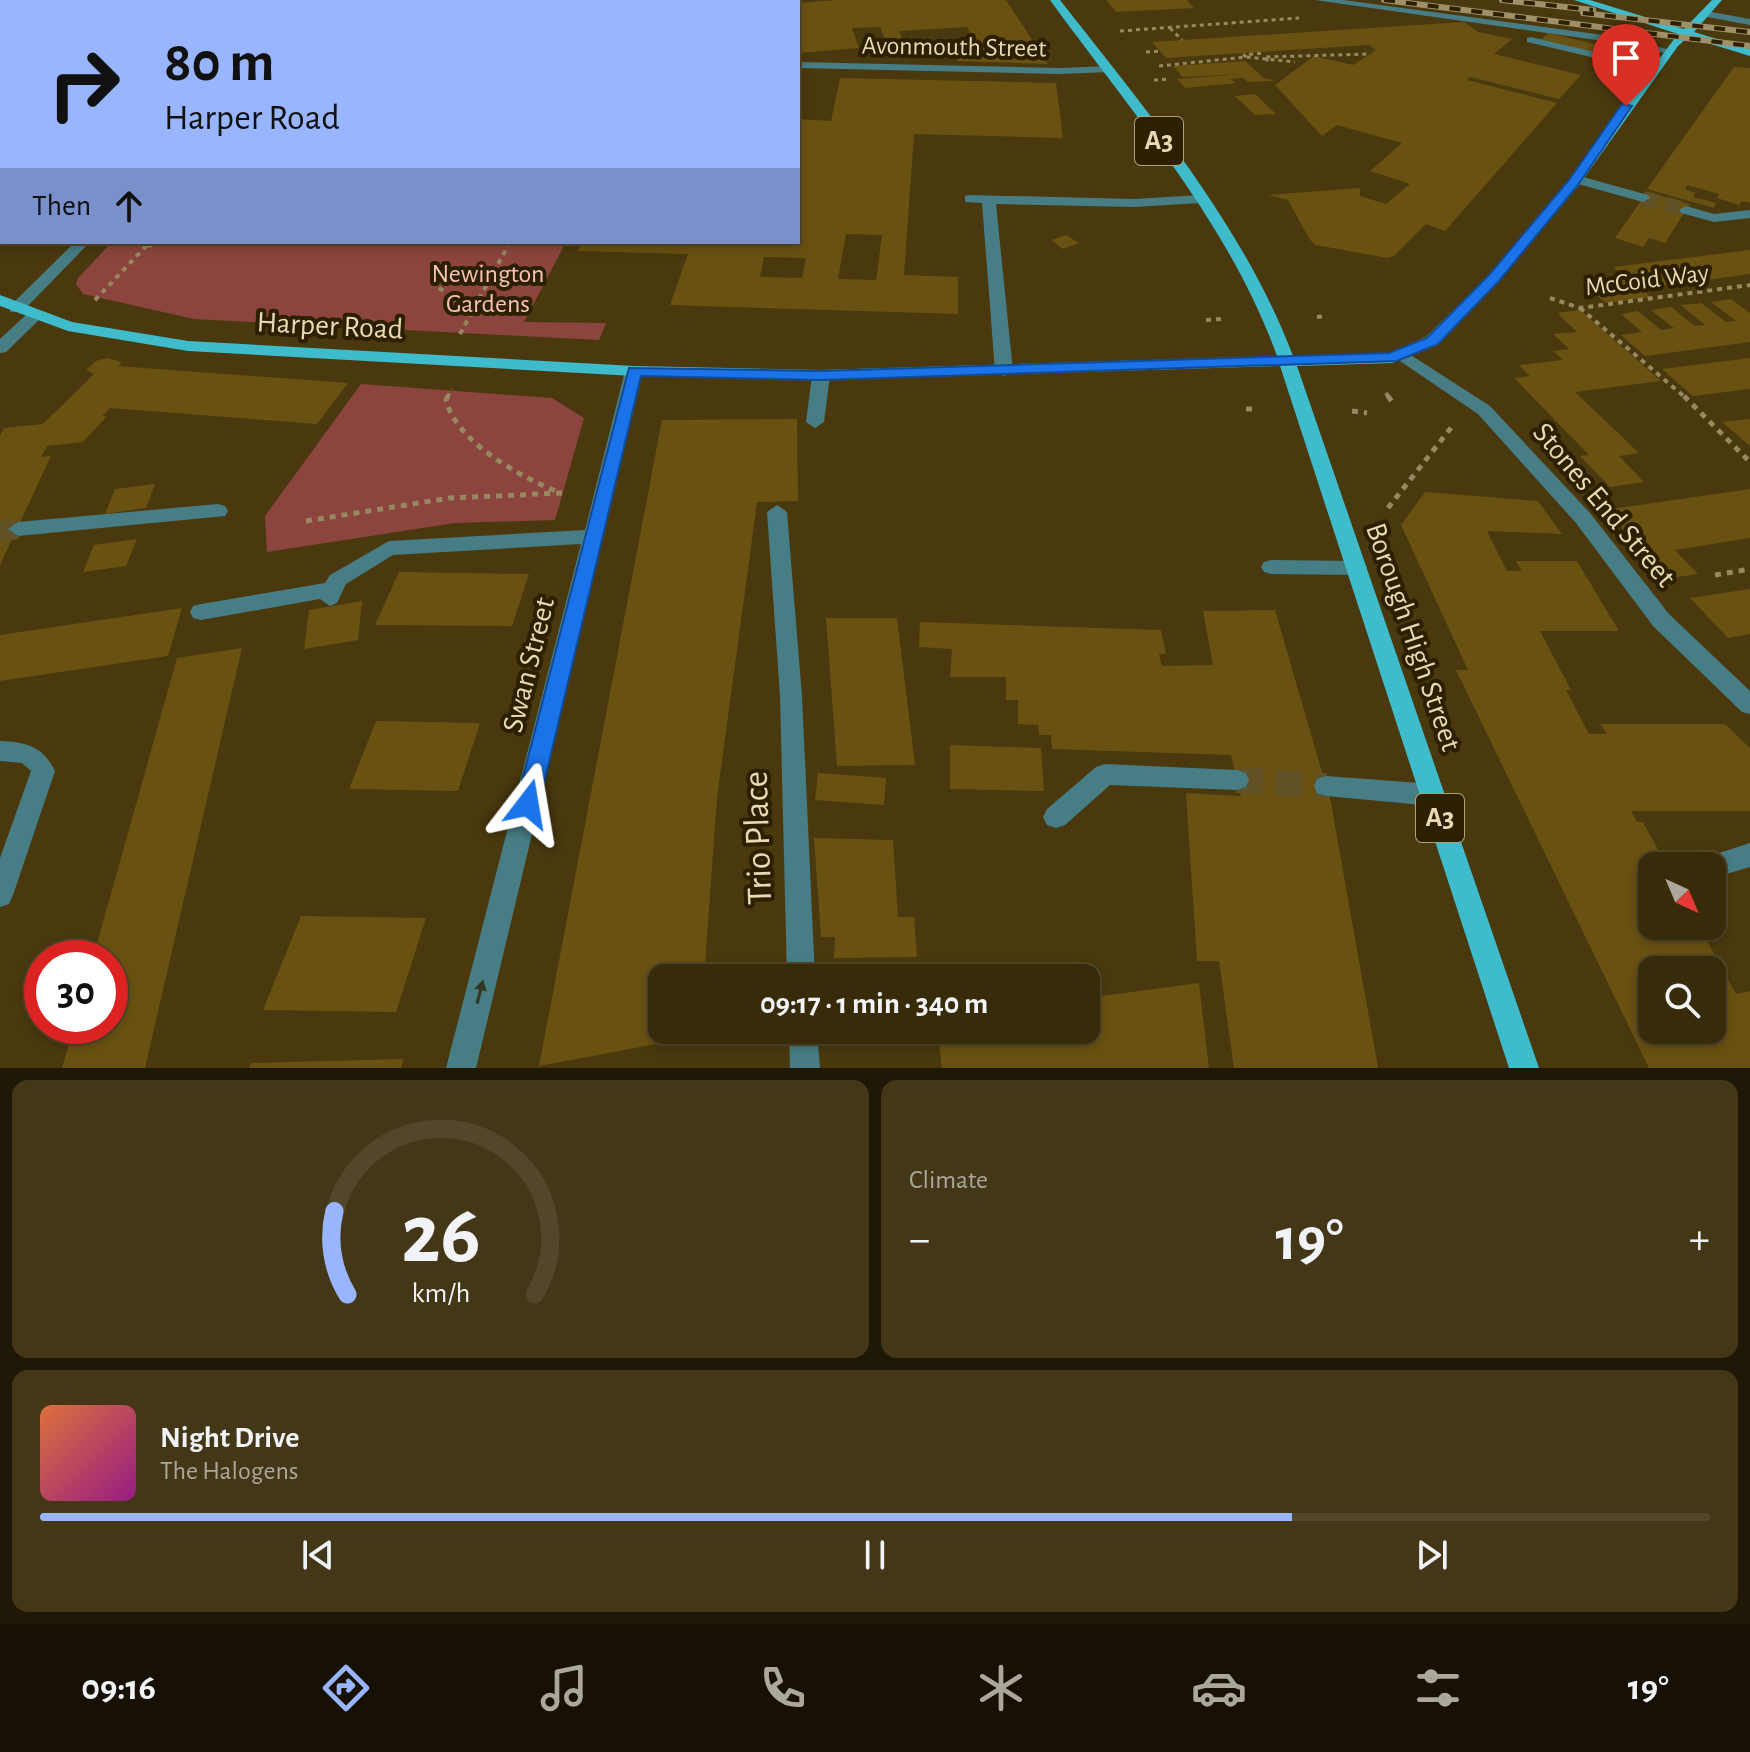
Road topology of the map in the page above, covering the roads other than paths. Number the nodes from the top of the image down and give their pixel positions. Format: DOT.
graph roads {
  1 [pos="1055,0"];
  2 [pos="1320,0"];
  3 [pos="1579,0"];
  4 [pos="1717,0"];
  5 [pos="1706,14"];
  6 [pos="1750,22"];
  7 [pos="1686,33"];
  8 [pos="1531,40"];
  9 [pos="1669,51"];
  10 [pos="1750,53"];
  11 [pos="800,65"];
  12 [pos="1108,69"];
  13 [pos="1655,69"];
  14 [pos="1576,179"];
  15 [pos="1643,198"];
  16 [pos="970,199"];
  17 [pos="1201,199"];
  18 [pos="989,200"];
  19 [pos="1686,210"];
  20 [pos="1750,214"];
  21 [pos="81,244"];
  22 [pos="8,304"];
  23 [pos="34,316"];
  24 [pos="0,348"];
  25 [pos="1403,355"];
  26 [pos="1287,363"];
  27 [pos="634,371"];
  28 [pos="1004,371"];
  29 [pos="821,375"];
  30 [pos="815,422"];
  31 [pos="218,511"];
  32 [pos="777,512"];
  33 [pos="18,529"];
  34 [pos="593,536"];
  35 [pos="1271,567"];
  36 [pos="1357,568"];
  37 [pos="201,612"];
  38 [pos="1750,705"];
  39 [pos="0,751"];
  40 [pos="1237,780"];
  41 [pos="1326,786"];
  42 [pos="1433,795"];
  43 [pos="1056,817"];
  44 [pos="1750,855"];
  45 [pos="1726,862"];
  46 [pos="0,895"];
  47 [pos="801,964"];
  48 [pos="804,1044"];
  49 [pos="461,1068"];
  50 [pos="805,1068"];
  51 [pos="1524,1068"];
  1 -- 12 [label="main road, A3"];
  2 -- 9 [label="street"];
  3 -- 7 [label="main road"];
  4 -- 5 [label="main road"];
  5 -- 6 [label="street"];
  5 -- 7 [label="main road"];
  7 -- 9 [label="main road"];
  7 -- 10 [label="main road"];
  8 -- 13 [label="street"];
  9 -- 13 [label="main road"];
  11 -- 12 [label="street, Avonmouth Street"];
  12 -- 17 [label="main road, A3"];
  13 -- 14 [label="main road"];
  14 -- 15 [label="street"];
  14 -- 25 [label="main road"];
  16 -- 18 [label="street"];
  17 -- 18 [label="street"];
  17 -- 26 [label="main road, A3"];
  18 -- 28 [label="street"];
  19 -- 20 [label="street"];
  21 -- 22 [label="street"];
  22 -- 23 [label="main road, Harper Road"];
  23 -- 24 [label="street"];
  23 -- 27 [label="main road, Harper Road"];
  25 -- 26 [label="main road, Harper Road"];
  25 -- 38 [label="street, Stones End Street"];
  26 -- 28 [label="main road, Harper Road"];
  26 -- 36 [label="main road, Borough High Street / A3"];
  27 -- 29 [label="main road, Harper Road"];
  27 -- 34 [label="street, Swan Street"];
  28 -- 29 [label="main road, Harper Road"];
  29 -- 30 [label="street"];
  31 -- 33 [label="street"];
  32 -- 47 [label="street, Trio Place"];
  34 -- 37 [label="street"];
  49 -- 34 [label="street, Swan Street, one-way"];
  35 -- 36 [label="street"];
  36 -- 42 [label="main road, Borough High Street / A3"];
  39 -- 46 [label="street"];
  40 -- 43 [label="street"];
  41 -- 42 [label="street"];
  42 -- 51 [label="main road, Borough High Street / A3"];
  44 -- 45 [label="street"];
  48 -- 50 [label="street"];
}
